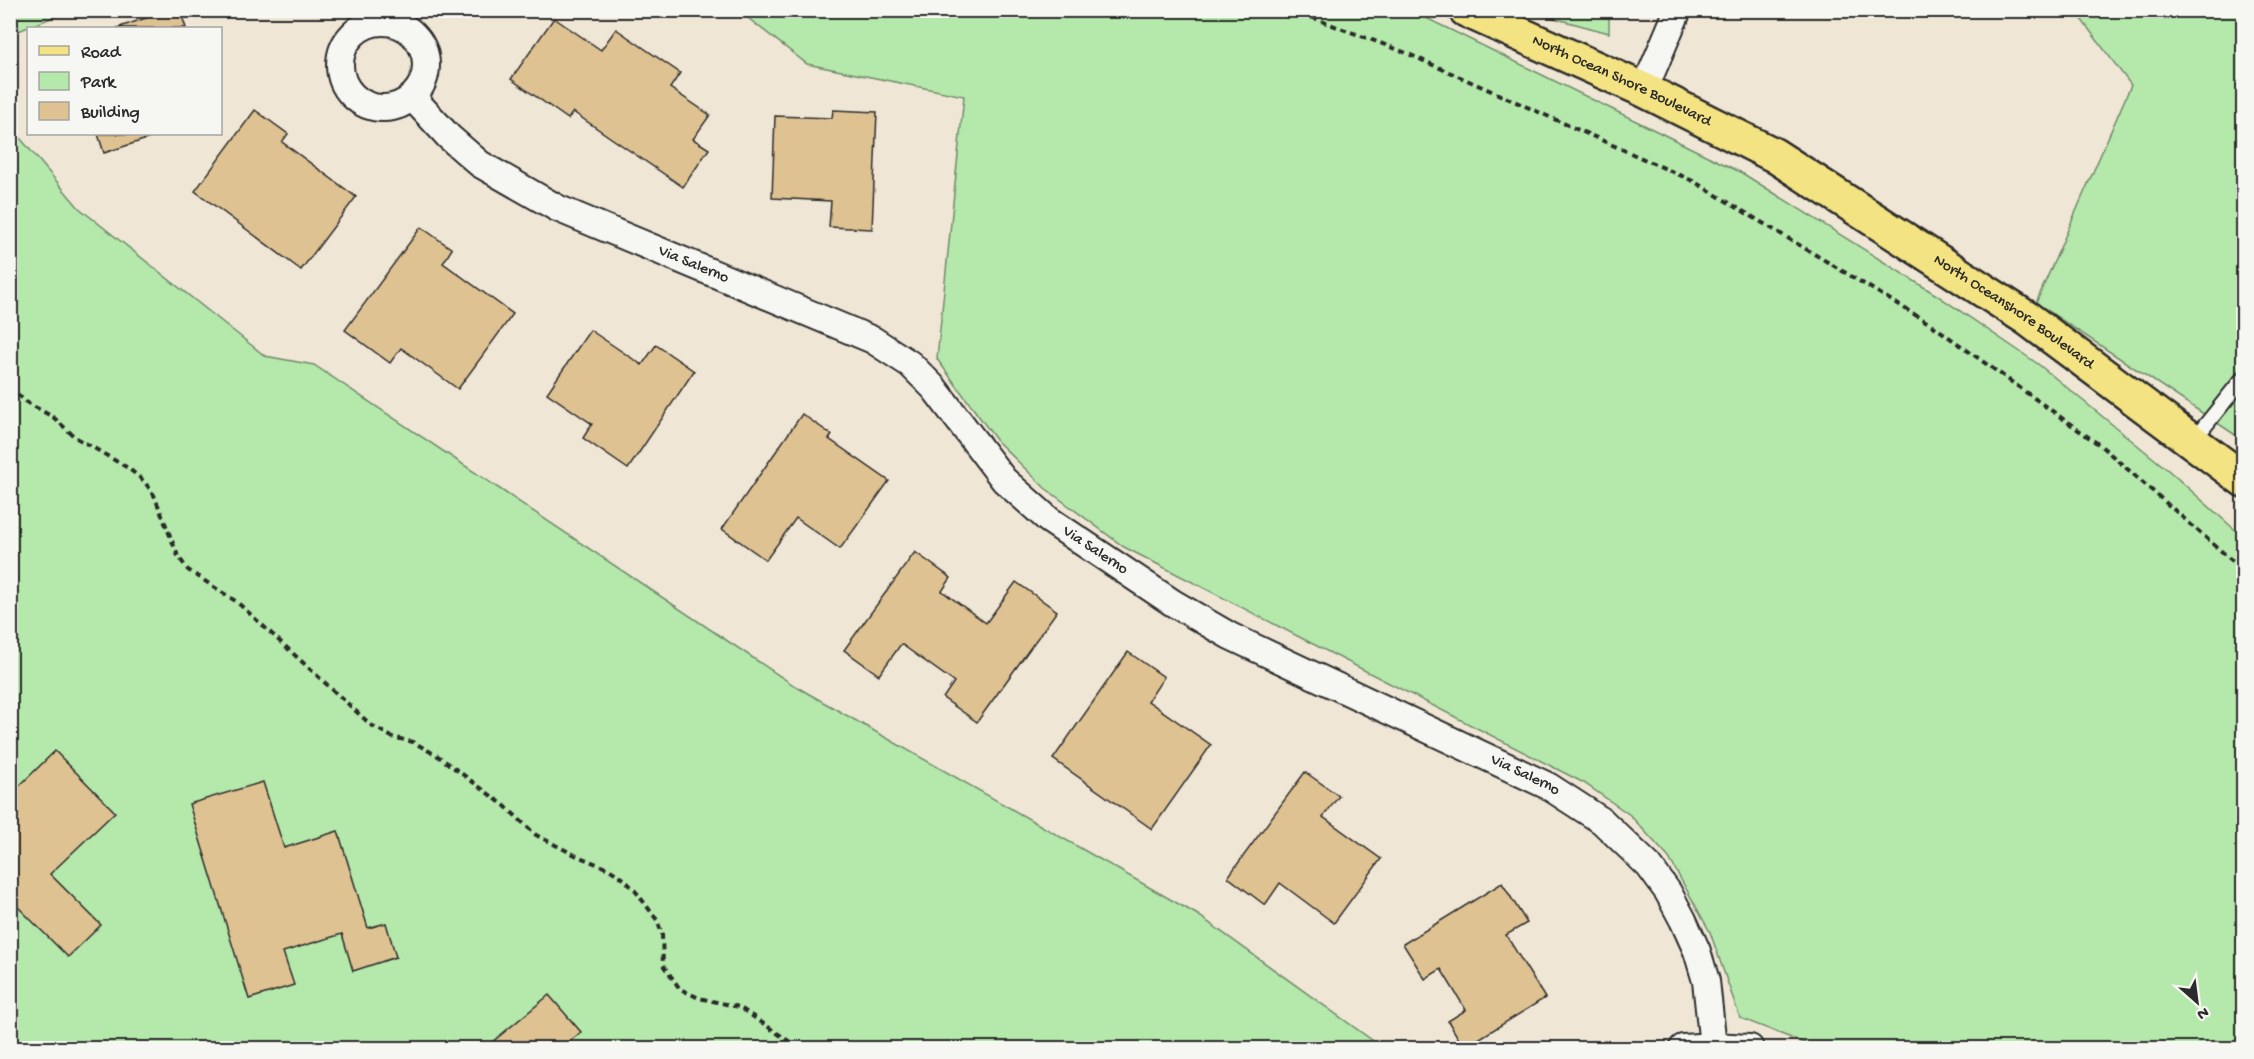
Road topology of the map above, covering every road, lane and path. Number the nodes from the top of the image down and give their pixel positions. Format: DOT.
graph roads {
  1 [pos="1292,10"];
  2 [pos="1466,10"];
  3 [pos="1678,10"];
  4 [pos="1644,90"];
  5 [pos="411,97"];
  6 [pos="1774,155"];
  7 [pos="2244,377"];
  8 [pos="10,387"];
  9 [pos="2192,442"];
  10 [pos="2244,480"];
  11 [pos="2244,571"];
  12 [pos="1713,1046"];
  13 [pos="800,1048"];
  14 [pos="1683,1048"];
  15 [pos="1750,1048"];
  1 -- 11 [label="path"];
  2 -- 4 [label="main road, North Ocean Shore Boulevard"];
  3 -- 4 [label="street"];
  4 -- 6 [label="main road, North Ocean Shore Boulevard"];
  5 -- 12 [label="street, Via Salerno"];
  6 -- 9 [label="main road, North Oceanshore Boulevard"];
  7 -- 9 [label="lane"];
  8 -- 13 [label="path"];
  9 -- 10 [label="main road, North Oceanshore Boulevard"];
  12 -- 14 [label="street"];
  12 -- 15 [label="street"];
}
